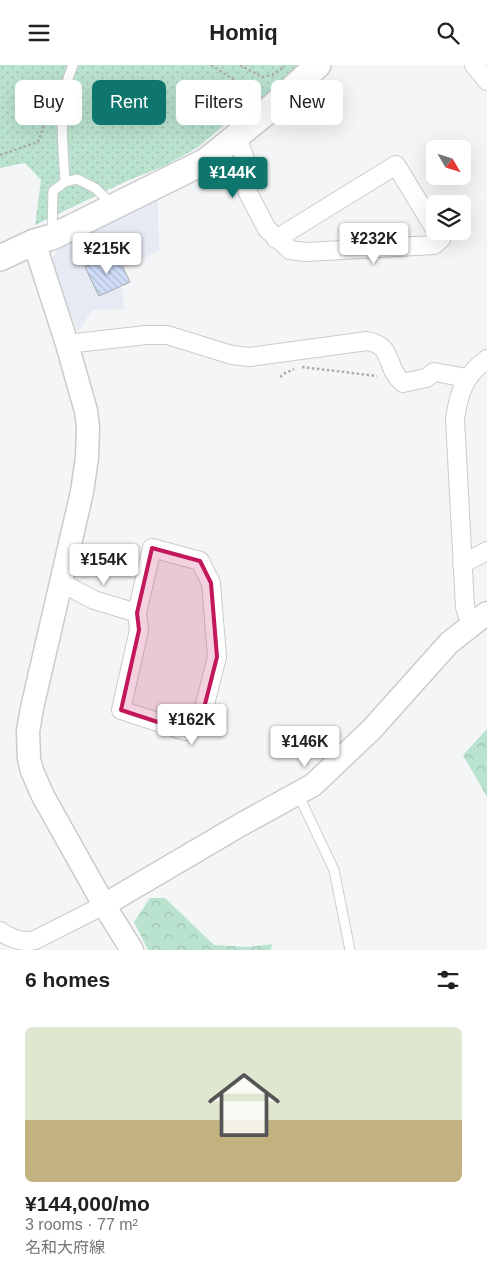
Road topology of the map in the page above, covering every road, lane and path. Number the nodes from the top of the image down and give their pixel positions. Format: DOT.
graph roads {
  1 [pos="74,65"];
  2 [pos="211,65"];
  3 [pos="240,65"];
  4 [pos="286,65"];
  5 [pos="318,65"];
  6 [pos="474,65"];
  7 [pos="487,81"];
  8 [pos="262,99"];
  9 [pos="44,125"];
  10 [pos="237,135"];
  11 [pos="0,155"];
  12 [pos="65,182"];
  13 [pos="115,206"];
  14 [pos="426,214"];
  15 [pos="276,239"];
  16 [pos="43,240"];
  17 [pos="440,240"];
  18 [pos="0,258"];
  19 [pos="67,344"];
  20 [pos="487,359"];
  21 [pos="280,377"];
  22 [pos="377,377"];
  23 [pos="467,377"];
  24 [pos="487,551"];
  25 [pos="462,564"];
  26 [pos="62,583"];
  27 [pos="137,613"];
  28 [pos="480,618"];
  29 [pos="298,793"];
  30 [pos="104,905"];
  31 [pos="0,931"];
  32 [pos="132,950"];
  33 [pos="350,950"];
  1 -- 12 [label="lane"];
  2 -- 8 [label="path"];
  3 -- 4 [label="path"];
  5 -- 10 [label="main road"];
  6 -- 7 [label="street"];
  9 -- 11 [label="path"];
  10 -- 13 [label="main road"];
  10 -- 15 [label="street"];
  12 -- 13 [label="lane"];
  12 -- 16 [label="lane"];
  13 -- 16 [label="main road"];
  14 -- 15 [label="street"];
  15 -- 17 [label="street"];
  16 -- 18 [label="main road"];
  16 -- 19 [label="street"];
  19 -- 23 [label="street"];
  19 -- 26 [label="street"];
  20 -- 23 [label="street"];
  21 -- 22 [label="path"];
  23 -- 25 [label="street"];
  24 -- 25 [label="street"];
  25 -- 28 [label="street"];
  26 -- 27 [label="street"];
  26 -- 30 [label="street"];
  27 -- 27 [label="street"];
  28 -- 29 [label="street"];
  29 -- 30 [label="street"];
  29 -- 33 [label="lane"];
  30 -- 31 [label="street"];
  30 -- 32 [label="street"];
}
